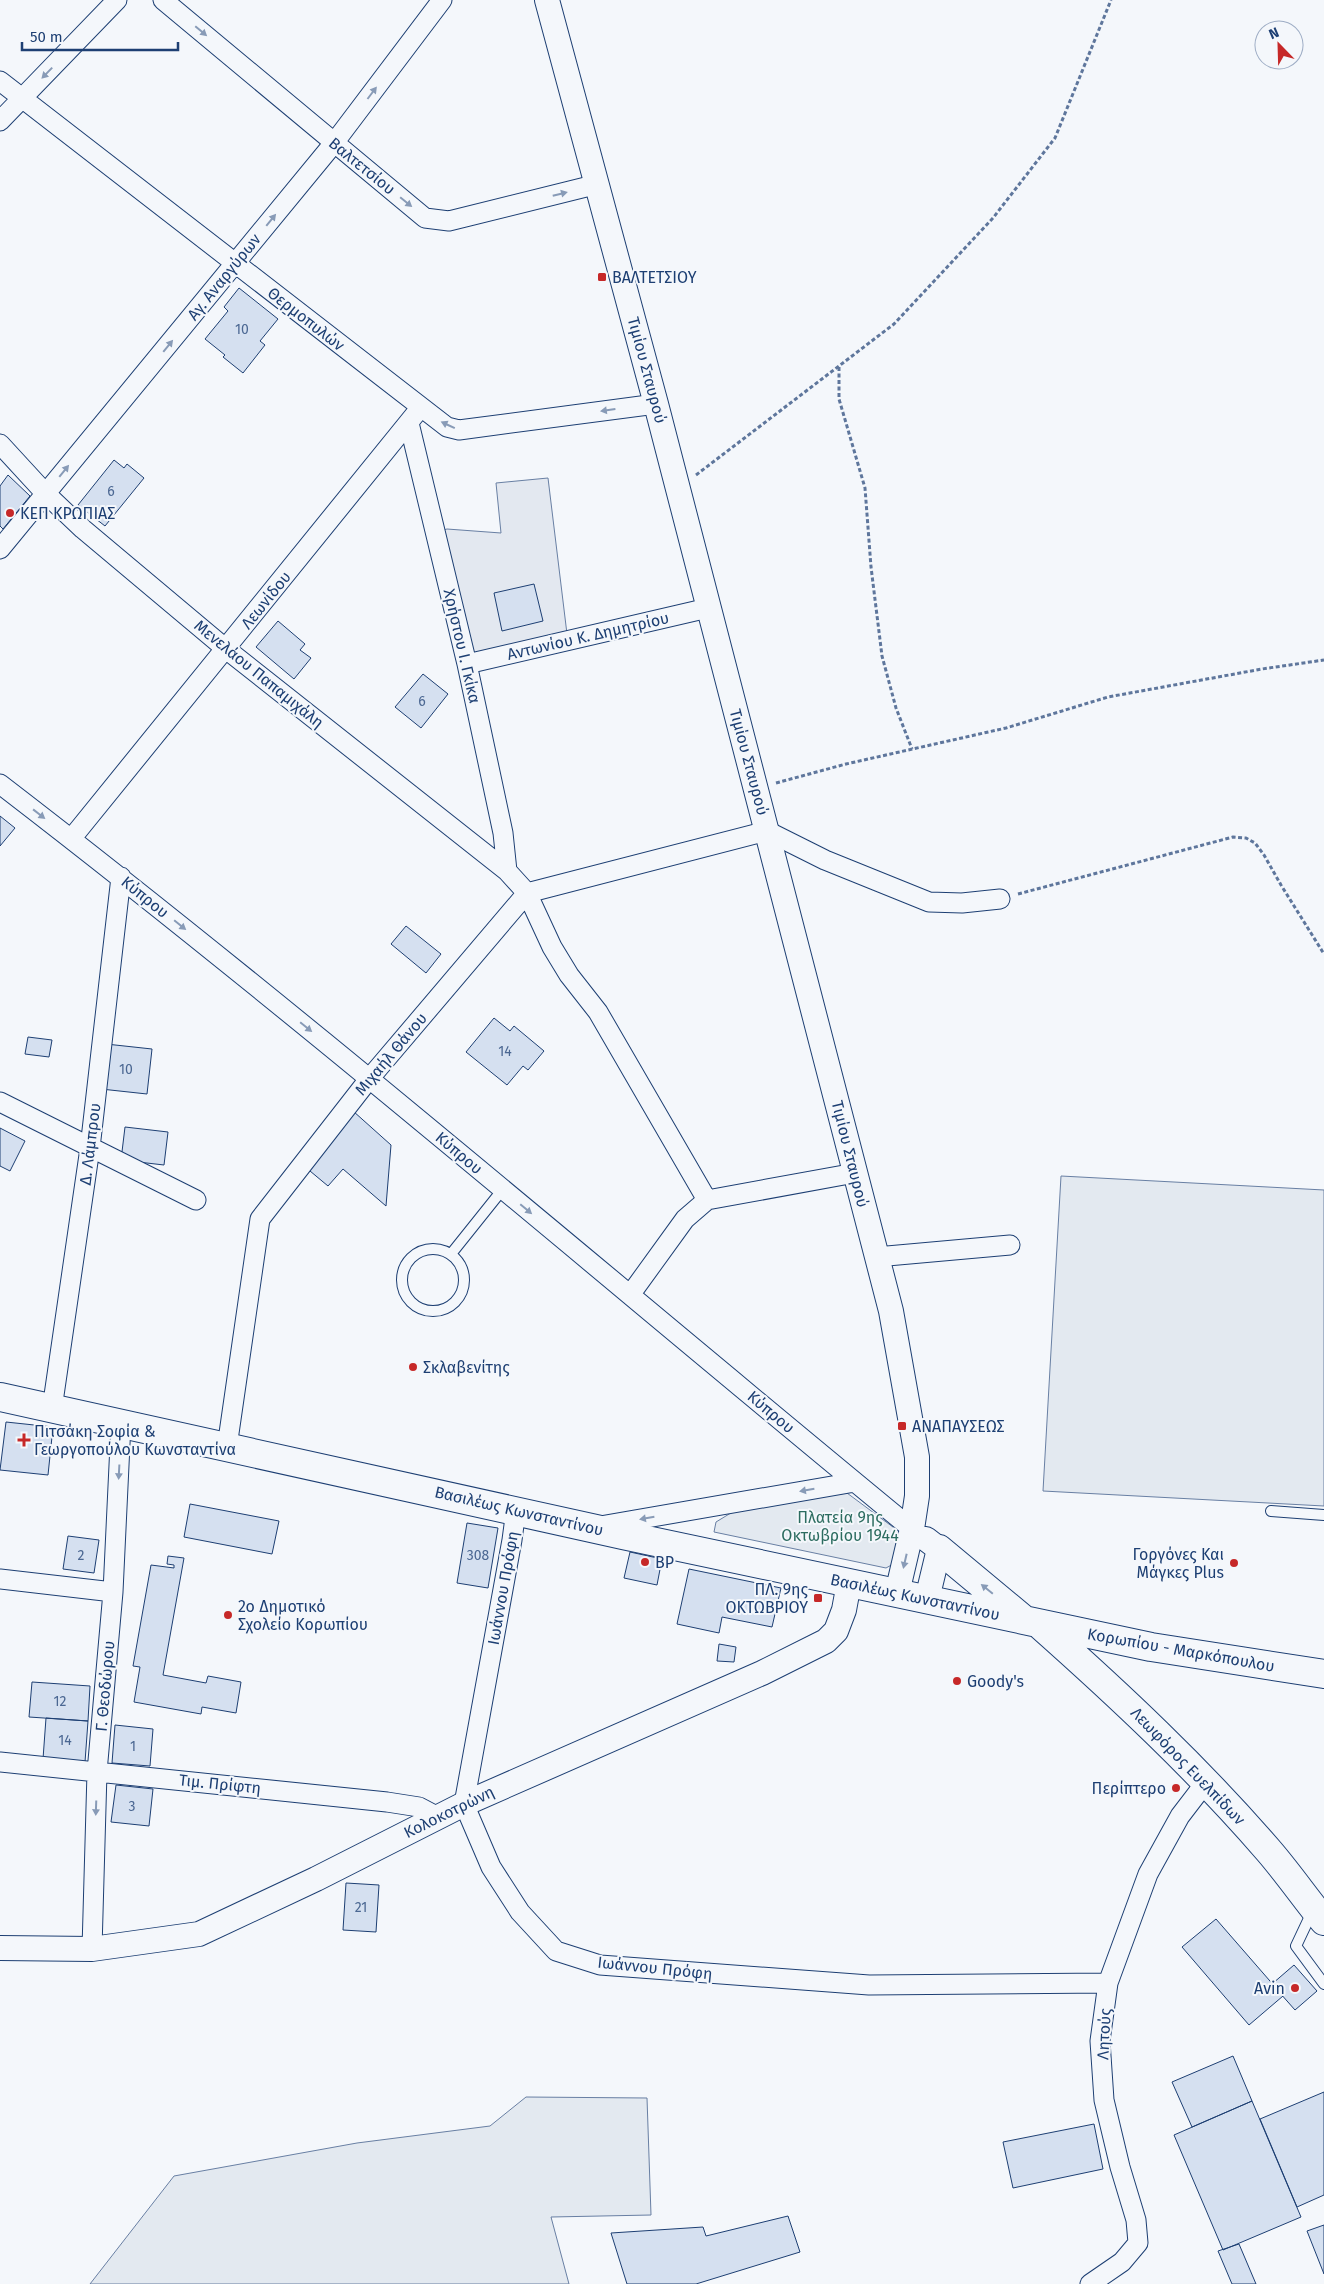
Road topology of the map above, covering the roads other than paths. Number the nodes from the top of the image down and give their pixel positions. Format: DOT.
graph roads {
  1 [pos="117,0"];
  2 [pos="163,0"];
  3 [pos="442,0"];
  4 [pos="547,0"];
  5 [pos="0,81"];
  6 [pos="22,98"];
  7 [pos="0,122"];
  8 [pos="334,143"];
  9 [pos="598,184"];
  10 [pos="235,264"];
  11 [pos="656,404"];
  12 [pos="421,407"];
  13 [pos="409,423"];
  14 [pos="0,444"];
  15 [pos="46,494"];
  16 [pos="0,549"];
  17 [pos="708,608"];
  18 [pos="226,649"];
  19 [pos="467,664"];
  20 [pos="0,784"];
  21 [pos="768,831"];
  22 [pos="71,839"];
  23 [pos="507,871"];
  24 [pos="121,878"];
  25 [pos="527,893"];
  26 [pos="1000,899"];
  27 [pos="369,1079"];
  28 [pos="0,1102"];
  29 [pos="90,1148"];
  30 [pos="855,1173"];
  31 [pos="503,1189"];
  32 [pos="196,1200"];
  33 [pos="707,1200"];
  34 [pos="1010,1245"];
  35 [pos="451,1254"];
  36 [pos="876,1257"];
  37 [pos="630,1295"];
  38 [pos="0,1397"];
  39 [pos="52,1409"];
  40 [pos="121,1423"];
  41 [pos="227,1446"];
  42 [pos="855,1482"];
  43 [pos="516,1510"];
  44 [pos="1271,1511"];
  45 [pos="1324,1515"];
  46 [pos="592,1527"];
  47 [pos="912,1529"];
  48 [pos="939,1549"];
  49 [pos="0,1579"];
  50 [pos="849,1583"];
  51 [pos="113,1592"];
  52 [pos="897,1593"];
  53 [pos="928,1599"];
  54 [pos="1032,1621"];
  55 [pos="1324,1674"];
  56 [pos="0,1762"];
  57 [pos="97,1772"];
  58 [pos="1206,1782"];
  59 [pos="464,1804"];
  60 [pos="438,1817"];
  61 [pos="1319,1915"];
  62 [pos="0,1948"];
  63 [pos="92,1949"];
  64 [pos="1108,1983"];
  65 [pos="1324,1984"];
  66 [pos="1107,2279"];
  67 [pos="1090,2284"];
  1 -- 6 [label="street, one-way"];
  2 -- 8 [label="street, Βαλτετσίου, one-way"];
  8 -- 3 [label="street, Αγ. Αναργύρων, one-way"];
  4 -- 9 [label="street, Τιμίου Σταυρού"];
  5 -- 6 [label="street, Θερμοπυλών"];
  6 -- 7 [label="street"];
  6 -- 10 [label="street, Θερμοπυλών"];
  8 -- 9 [label="street, Βαλτετσίου, one-way"];
  10 -- 8 [label="street, Αγ. Αναργύρων, one-way"];
  9 -- 11 [label="street, Τιμίου Σταυρού"];
  10 -- 12 [label="street, Θερμοπυλών"];
  15 -- 10 [label="street, Αγ. Αναργύρων, one-way"];
  11 -- 12 [label="street, Θερμοπυλών, one-way"];
  11 -- 17 [label="street, Τιμίου Σταυρού"];
  12 -- 13 [label="street, Λεωνίδου"];
  13 -- 18 [label="street, Λεωνίδου"];
  13 -- 19 [label="street, Χρήστου Ι. Γκίκα"];
  14 -- 15 [label="street, Μενελάου Παπαμιχάλη"];
  15 -- 16 [label="street, Αγ. Αναργύρων"];
  15 -- 18 [label="street, Μενελάου Παπαμιχάλη"];
  17 -- 19 [label="street, Αντωνίου Κ. Δημητρίου"];
  17 -- 21 [label="street, Τιμίου Σταυρού"];
  18 -- 22 [label="street, Λεωνίδου"];
  18 -- 23 [label="street, Μενελάου Παπαμιχάλη"];
  19 -- 23 [label="street, Χρήστου Ι. Γκίκα"];
  20 -- 22 [label="street, Κύπρου, one-way"];
  21 -- 25 [label="street"];
  21 -- 26 [label="street"];
  21 -- 30 [label="street, Τιμίου Σταυρού"];
  22 -- 24 [label="street, Κύπρου"];
  23 -- 25 [label="street, Μενελάου Παπαμιχάλη"];
  24 -- 27 [label="street, Κύπρου, one-way"];
  24 -- 29 [label="street, Δ. Λάμπρου"];
  25 -- 27 [label="street, Μιχαήλ Θάνου"];
  25 -- 33 [label="street, Μενελάου Παπαμιχάλη"];
  27 -- 31 [label="street, Κύπρου"];
  27 -- 41 [label="street, Μιχαήλ Θάνου"];
  28 -- 29 [label="street"];
  29 -- 32 [label="street"];
  29 -- 39 [label="street, Δ. Λάμπρου"];
  30 -- 33 [label="street"];
  30 -- 36 [label="street, Τιμίου Σταυρού"];
  31 -- 35 [label="lane"];
  31 -- 37 [label="street, Κύπρου, one-way"];
  33 -- 37 [label="street"];
  34 -- 36 [label="street"];
  35 -- 35 [label="lane"];
  36 -- 47 [label="street, Τιμίου Σταυρού"];
  37 -- 42 [label="street, Κύπρου"];
  38 -- 39 [label="main road, Βασιλέως Κωνσταντίνου"];
  39 -- 40 [label="main road, Βασιλέως Κωνσταντίνου"];
  40 -- 41 [label="main road, Βασιλέως Κωνσταντίνου"];
  40 -- 51 [label="street, Γ. Θεοδώρου, one-way"];
  41 -- 43 [label="main road, Βασιλέως Κωνσταντίνου"];
  42 -- 46 [label="street, one-way"];
  42 -- 47 [label="street, Κύπρου"];
  43 -- 46 [label="main road, Βασιλέως Κωνσταντίνου"];
  43 -- 59 [label="street, Ιωάννου Πρόφη"];
  44 -- 45 [label="lane"];
  46 -- 50 [label="main road, Βασιλέως Κωνσταντίνου"];
  47 -- 48 [label="street"];
  47 -- 52 [label="street, Τιμίου Σταυρού, one-way"];
  48 -- 53 [label="street"];
  54 -- 48 [label="main road, Λεωφόρος Ευελπίδων, one-way"];
  49 -- 51 [label="street"];
  50 -- 52 [label="main road, Βασιλέως Κωνσταντίνου"];
  50 -- 59 [label="street, Κολοκοτρώνη"];
  51 -- 57 [label="street, Γ. Θεοδώρου"];
  52 -- 53 [label="main road, Βασιλέως Κωνσταντίνου"];
  53 -- 54 [label="main road, Βασιλέως Κωνσταντίνου"];
  54 -- 55 [label="main road, Κορωπίου - Μαρκόπουλου"];
  54 -- 58 [label="main road, Λεωφόρος Ευελπίδων"];
  56 -- 57 [label="street, Τιμ. Πρίφτη"];
  57 -- 60 [label="street, Τιμ. Πρίφτη"];
  57 -- 63 [label="street, Γ. Θεοδώρου, one-way"];
  58 -- 61 [label="main road, Λεωφόρος Ευελπίδων"];
  58 -- 64 [label="street, Λητούς"];
  59 -- 60 [label="street, Κολοκοτρώνη"];
  59 -- 64 [label="street, Ιωάννου Πρόφη"];
  60 -- 63 [label="street, Κολοκοτρώνη"];
  61 -- 65 [label="lane"];
  62 -- 63 [label="street, Κολοκοτρώνη"];
  64 -- 66 [label="street, Λητούς"];
  66 -- 67 [label="street, Λητούς"];
}
